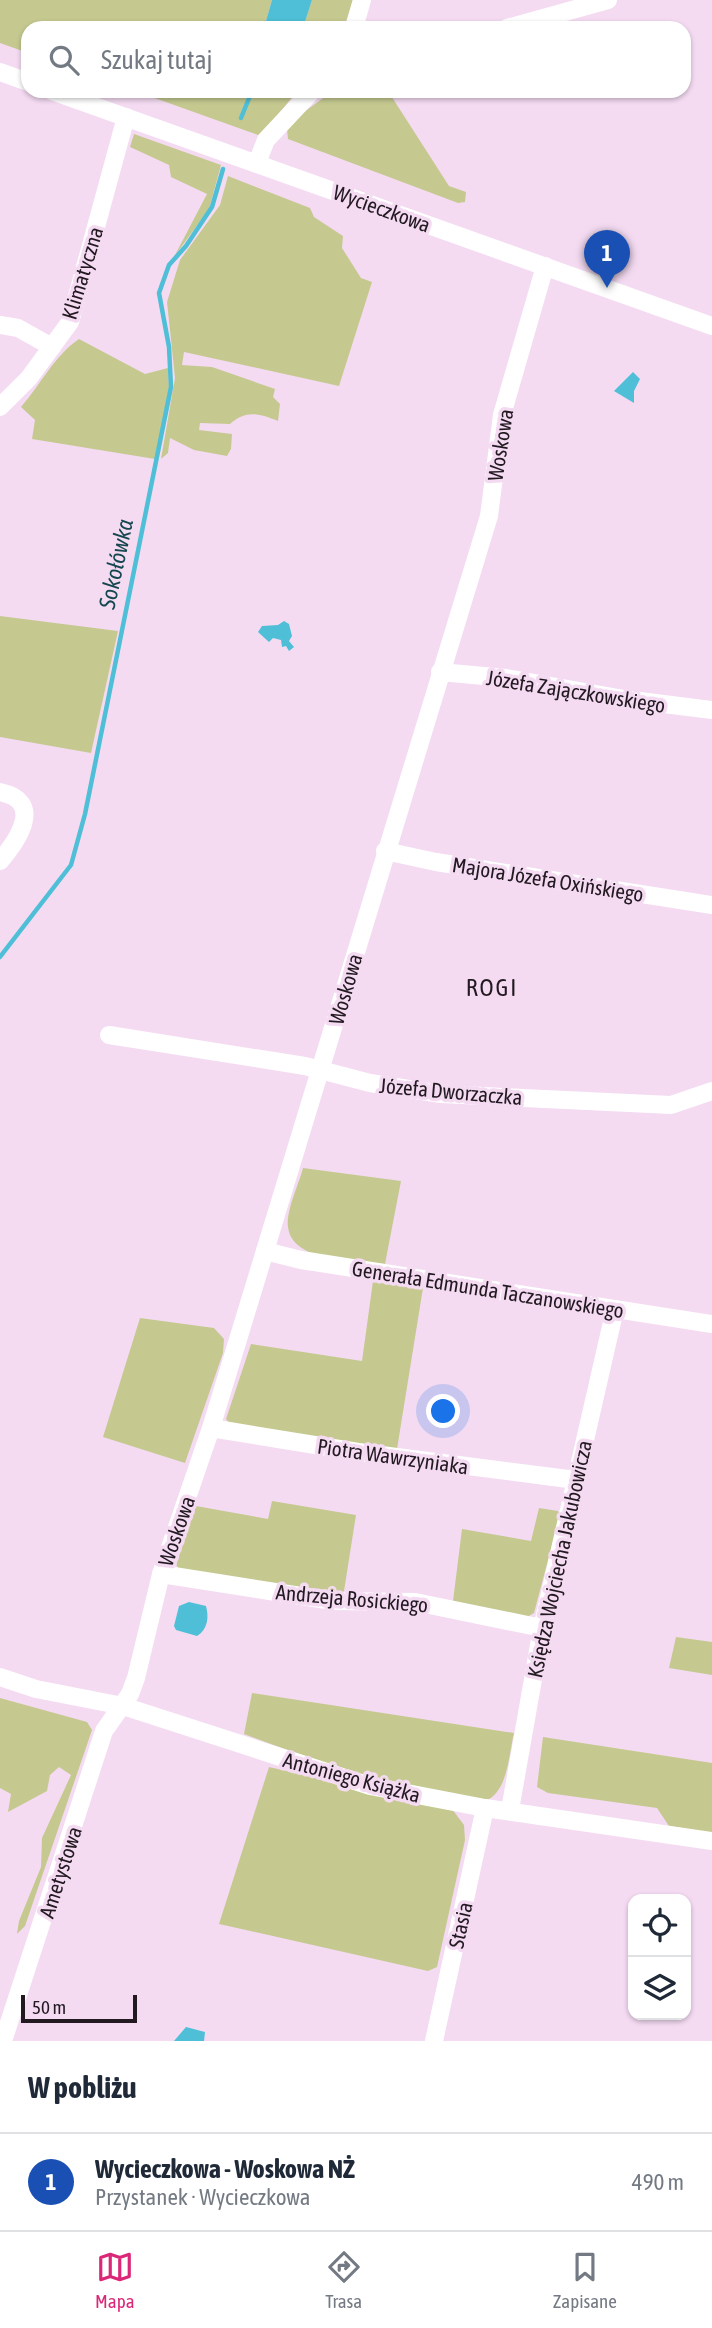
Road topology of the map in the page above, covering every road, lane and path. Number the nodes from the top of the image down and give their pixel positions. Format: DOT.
graph roads {
  1 [pos="362,0"];
  2 [pos="608,0"];
  3 [pos="356,21"];
  4 [pos="532,21"];
  5 [pos="0,72"];
  6 [pos="21,80"];
  7 [pos="72,98"];
  8 [pos="305,98"];
  9 [pos="125,117"];
  10 [pos="257,163"];
  11 [pos="545,266"];
  12 [pos="0,325"];
  13 [pos="712,326"];
  14 [pos="52,347"];
  15 [pos="0,407"];
  16 [pos="440,672"];
  17 [pos="712,710"];
  18 [pos="0,792"];
  19 [pos="385,851"];
  20 [pos="0,861"];
  21 [pos="712,905"];
  22 [pos="109,1035"];
  23 [pos="321,1070"];
  24 [pos="712,1091"];
  25 [pos="265,1251"];
  26 [pos="615,1309"];
  27 [pos="712,1324"];
  28 [pos="211,1428"];
  29 [pos="576,1480"];
  30 [pos="161,1574"];
  31 [pos="542,1628"];
  32 [pos="0,1677"];
  33 [pos="123,1706"];
  34 [pos="485,1808"];
  35 [pos="510,1810"];
  36 [pos="712,1841"];
  37 [pos="3,2041"];
  38 [pos="434,2041"];
  1 -- 3 [label="street"];
  2 -- 4 [label="street"];
  5 -- 6 [label="street"];
  7 -- 9 [label="street, Wycieczkowa"];
  8 -- 10 [label="street"];
  9 -- 10 [label="street, Wycieczkowa"];
  9 -- 14 [label="street, Klimatyczna"];
  10 -- 11 [label="street, Wycieczkowa"];
  11 -- 13 [label="street, Wycieczkowa"];
  11 -- 16 [label="street, Woskowa"];
  12 -- 14 [label="street"];
  14 -- 15 [label="street, Klimatyczna"];
  16 -- 17 [label="street, Józefa Zajączkowskiego"];
  16 -- 19 [label="street, Woskowa"];
  18 -- 20 [label="street"];
  19 -- 21 [label="street, Majora Józefa Oxińskiego"];
  19 -- 23 [label="street, Woskowa"];
  22 -- 23 [label="street, Józefa Dworzaczka"];
  23 -- 24 [label="street, Józefa Dworzaczka"];
  23 -- 25 [label="street, Woskowa"];
  25 -- 26 [label="street, Generała Edmunda Taczanowskiego"];
  25 -- 28 [label="street, Woskowa"];
  26 -- 27 [label="street, Generała Edmunda Taczanowskiego"];
  26 -- 29 [label="street, Księdza Wojciecha Jakubowicza"];
  28 -- 29 [label="street, Piotra Wawrzyniaka"];
  28 -- 30 [label="street, Woskowa"];
  29 -- 31 [label="street, Księdza Wojciecha Jakubowicza"];
  30 -- 31 [label="street, Andrzeja Rosickiego"];
  30 -- 33 [label="street, Woskowa"];
  31 -- 35 [label="street, Księdza Wojciecha Jakubowicza"];
  32 -- 33 [label="street, Antoniego Książka"];
  33 -- 34 [label="street, Antoniego Książka"];
  33 -- 37 [label="street, Ametystowa"];
  34 -- 35 [label="street, Antoniego Książka"];
  34 -- 38 [label="street, Stasia"];
  35 -- 36 [label="street, Antoniego Książka"];
}
